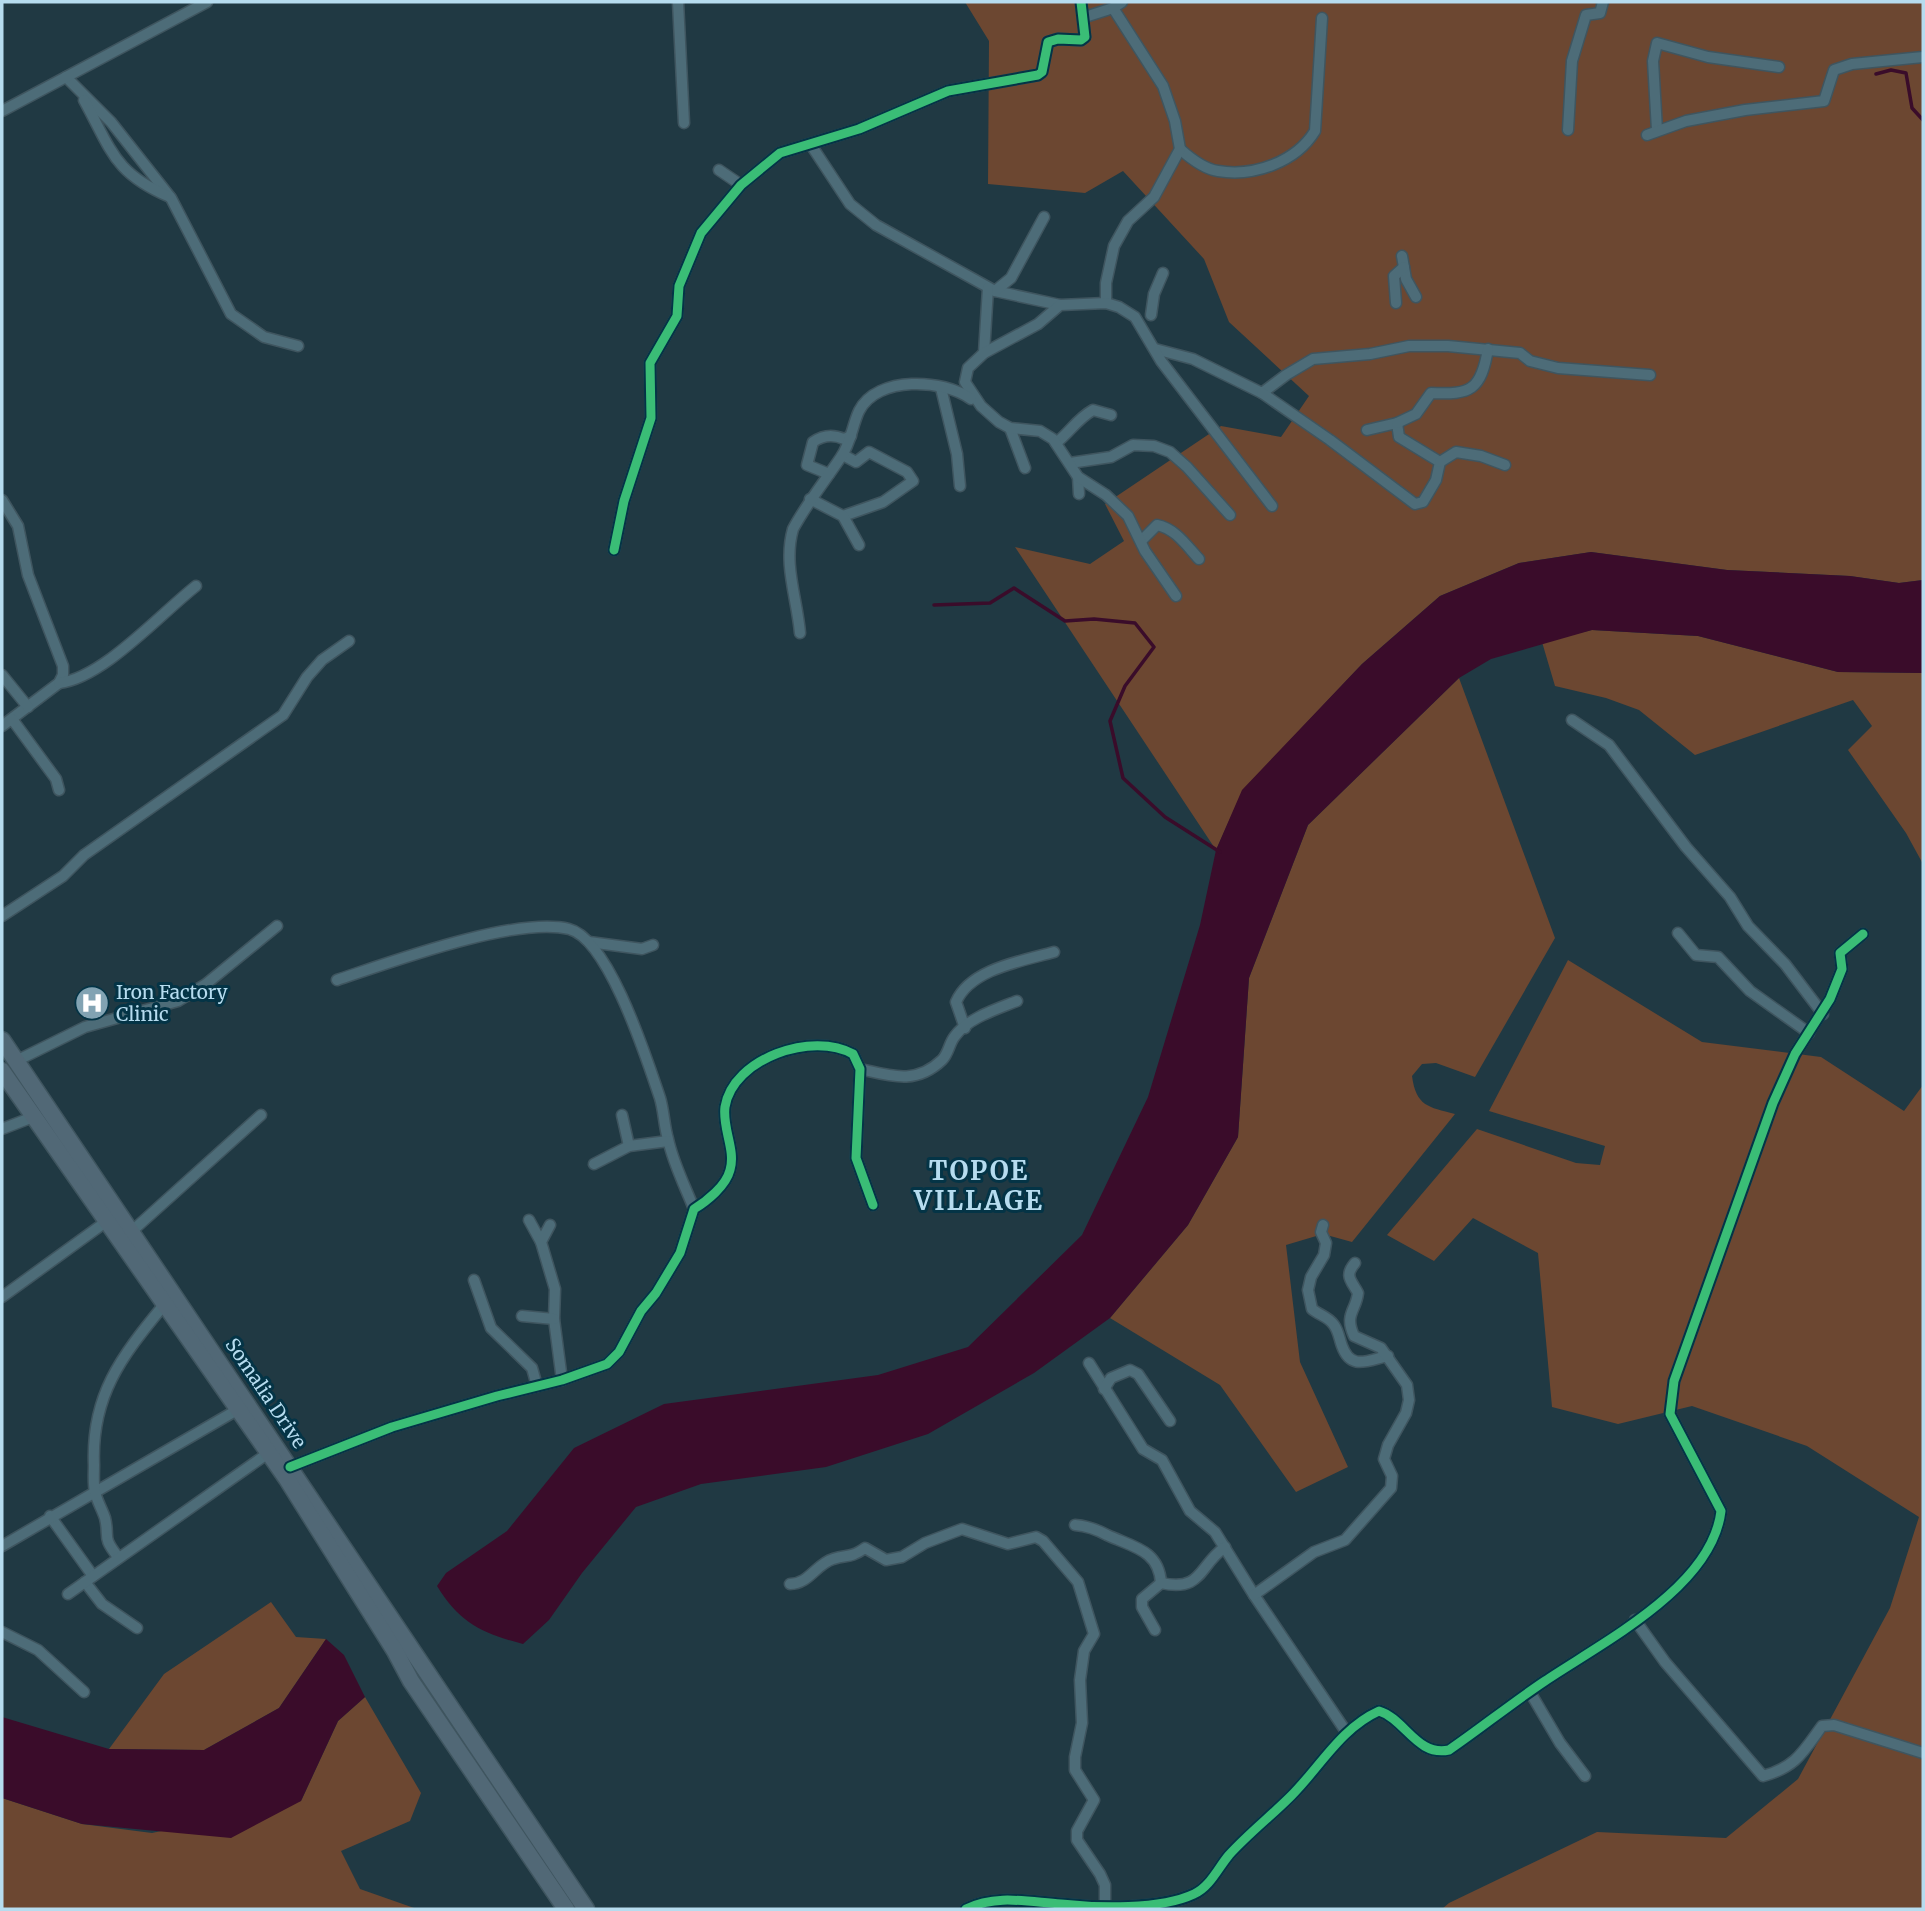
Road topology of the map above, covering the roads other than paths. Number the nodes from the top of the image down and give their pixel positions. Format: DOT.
graph roads {
  1 [pos="207,2"];
  2 [pos="678,2"];
  3 [pos="1081,2"];
  4 [pos="1604,2"];
  5 [pos="1117,5"];
  6 [pos="1085,17"];
  7 [pos="1322,18"];
  8 [pos="1923,57"];
  9 [pos="1779,67"];
  10 [pos="66,77"];
  11 [pos="79,92"];
  12 [pos="2,111"];
  13 [pos="684,123"];
  14 [pos="1657,130"];
  15 [pos="1568,131"];
  16 [pos="1647,135"];
  17 [pos="811,145"];
  18 [pos="1180,149"];
  19 [pos="719,170"];
  20 [pos="741,185"];
  21 [pos="171,198"];
  22 [pos="1044,217"];
  23 [pos="1402,256"];
  24 [pos="1404,267"];
  25 [pos="1163,273"];
  26 [pos="992,289"];
  27 [pos="1416,297"];
  28 [pos="1106,303"];
  29 [pos="1396,303"];
  30 [pos="1060,305"];
  31 [pos="1151,315"];
  32 [pos="298,346"];
  33 [pos="1155,349"];
  34 [pos="1488,349"];
  35 [pos="984,353"];
  36 [pos="968,368"];
  37 [pos="1650,375"];
  38 [pos="945,387"];
  39 [pos="1262,393"];
  40 [pos="981,407"];
  41 [pos="1111,415"];
  42 [pos="1397,423"];
  43 [pos="1010,428"];
  44 [pos="1367,430"];
  45 [pos="851,436"];
  46 [pos="1056,443"];
  47 [pos="843,455"];
  48 [pos="1440,462"];
  49 [pos="1070,463"];
  50 [pos="1505,465"];
  51 [pos="1026,468"];
  52 [pos="829,474"];
  53 [pos="1078,477"];
  54 [pos="960,485"];
  55 [pos="1079,494"];
  56 [pos="810,499"];
  57 [pos="2,500"];
  58 [pos="1272,506"];
  59 [pos="1230,514"];
  60 [pos="843,516"];
  61 [pos="1140,541"];
  62 [pos="859,545"];
  63 [pos="614,550"];
  64 [pos="1199,559"];
  65 [pos="195,586"];
  66 [pos="1176,596"];
  67 [pos="800,633"];
  68 [pos="349,641"];
  69 [pos="2,675"];
  70 [pos="59,683"];
  71 [pos="28,707"];
  72 [pos="12,719"];
  73 [pos="1572,720"];
  74 [pos="2,726"];
  75 [pos="59,790"];
  76 [pos="2,916"];
  77 [pos="277,926"];
  78 [pos="1678,933"];
  79 [pos="1863,934"];
  80 [pos="589,942"];
  81 [pos="653,945"];
  82 [pos="1054,952"];
  83 [pos="337,980"];
  84 [pos="1017,1000"];
  85 [pos="1823,1014"];
  86 [pos="965,1028"];
  87 [pos="1809,1032"];
  88 [pos="2,1040"];
  89 [pos="16,1061"];
  90 [pos="860,1069"];
  91 [pos="2,1071"];
  92 [pos="261,1115"];
  93 [pos="622,1115"];
  94 [pos="33,1117"];
  95 [pos="2,1129"];
  96 [pos="668,1141"];
  97 [pos="629,1146"];
  98 [pos="594,1164"];
  99 [pos="873,1206"];
  100 [pos="694,1209"];
  101 [pos="529,1220"];
  102 [pos="107,1221"];
  103 [pos="550,1225"];
  104 [pos="1323,1225"];
  105 [pos="131,1232"];
  106 [pos="541,1242"];
  107 [pos="1355,1263"];
  108 [pos="474,1280"];
  109 [pos="2,1297"];
  110 [pos="163,1306"];
  111 [pos="522,1316"];
  112 [pos="554,1319"];
  113 [pos="1388,1356"];
  114 [pos="1089,1363"];
  115 [pos="562,1380"];
  116 [pos="537,1386"];
  117 [pos="1104,1389"];
  118 [pos="237,1410"];
  119 [pos="1170,1421"];
  120 [pos="267,1454"];
  121 [pos="290,1467"];
  122 [pos="94,1491"];
  123 [pos="50,1516"];
  124 [pos="1075,1525"];
  125 [pos="2,1546"];
  126 [pos="1225,1547"];
  127 [pos="118,1557"];
  128 [pos="89,1579"];
  129 [pos="1161,1583"];
  130 [pos="790,1584"];
  131 [pos="68,1594"];
  132 [pos="1254,1595"];
  133 [pos="1635,1620"];
  134 [pos="137,1628"];
  135 [pos="1155,1630"];
  136 [pos="2,1632"];
  137 [pos="84,1692"];
  138 [pos="1530,1692"];
  139 [pos="1347,1733"];
  140 [pos="1923,1752"];
  141 [pos="1585,1776"];
  142 [pos="1105,1905"];
  143 [pos="566,1909"];
  144 [pos="586,1909"];
  145 [pos="967,1909"];
  1 -- 10 [label="street"];
  2 -- 13 [label="street"];
  3 -- 6 [label="street"];
  4 -- 15 [label="street"];
  5 -- 6 [label="street"];
  5 -- 18 [label="street"];
  6 -- 17 [label="street"];
  7 -- 18 [label="street"];
  8 -- 14 [label="street"];
  9 -- 14 [label="street"];
  10 -- 11 [label="street"];
  10 -- 12 [label="street"];
  11 -- 21 [label="street"];
  11 -- 21 [label="street"];
  14 -- 16 [label="street"];
  17 -- 20 [label="street"];
  17 -- 26 [label="street"];
  18 -- 28 [label="street"];
  19 -- 20 [label="street"];
  20 -- 63 [label="street"];
  21 -- 32 [label="street"];
  22 -- 26 [label="street"];
  23 -- 24 [label="street"];
  24 -- 27 [label="street"];
  24 -- 29 [label="street"];
  25 -- 31 [label="street"];
  26 -- 30 [label="street"];
  26 -- 35 [label="street"];
  28 -- 30 [label="street"];
  28 -- 33 [label="street"];
  30 -- 35 [label="street"];
  33 -- 39 [label="street"];
  33 -- 58 [label="street"];
  34 -- 37 [label="street"];
  34 -- 39 [label="street"];
  34 -- 42 [label="street"];
  35 -- 36 [label="street"];
  36 -- 38 [label="street"];
  36 -- 40 [label="street"];
  38 -- 40 [label="street"];
  38 -- 45 [label="street"];
  38 -- 54 [label="street"];
  39 -- 48 [label="street"];
  40 -- 43 [label="street"];
  41 -- 46 [label="street"];
  42 -- 44 [label="street"];
  42 -- 48 [label="street"];
  43 -- 46 [label="street"];
  43 -- 51 [label="street"];
  45 -- 47 [label="street"];
  45 -- 52 [label="street"];
  46 -- 49 [label="street"];
  47 -- 52 [label="street"];
  47 -- 60 [label="street"];
  48 -- 50 [label="street"];
  49 -- 53 [label="street"];
  49 -- 59 [label="street"];
  52 -- 56 [label="street"];
  53 -- 55 [label="street"];
  53 -- 61 [label="street"];
  56 -- 60 [label="street"];
  56 -- 67 [label="street"];
  57 -- 70 [label="street"];
  60 -- 62 [label="street"];
  61 -- 64 [label="street"];
  61 -- 66 [label="street"];
  65 -- 70 [label="street"];
  68 -- 76 [label="street"];
  69 -- 71 [label="street"];
  70 -- 71 [label="street"];
  71 -- 72 [label="street"];
  72 -- 74 [label="street"];
  72 -- 75 [label="street"];
  73 -- 85 [label="street"];
  77 -- 89 [label="street"];
  78 -- 87 [label="street"];
  79 -- 85 [label="street"];
  80 -- 81 [label="street"];
  80 -- 83 [label="street"];
  80 -- 96 [label="street"];
  82 -- 86 [label="street"];
  84 -- 86 [label="street"];
  85 -- 87 [label="street"];
  86 -- 90 [label="street"];
  87 -- 133 [label="street"];
  88 -- 89 [label="main road, Somalia Drive"];
  89 -- 105 [label="main road, Somalia Drive"];
  90 -- 99 [label="street"];
  90 -- 100 [label="street"];
  91 -- 94 [label="main road, Somalia Drive"];
  92 -- 105 [label="street"];
  93 -- 97 [label="street"];
  94 -- 95 [label="street"];
  94 -- 102 [label="main road, Somalia Drive"];
  96 -- 97 [label="street"];
  96 -- 100 [label="street"];
  97 -- 98 [label="street"];
  100 -- 115 [label="street"];
  101 -- 106 [label="street"];
  102 -- 109 [label="street"];
  102 -- 110 [label="main road, Somalia Drive"];
  103 -- 106 [label="street"];
  104 -- 113 [label="street"];
  105 -- 121 [label="main road, Somalia Drive"];
  106 -- 112 [label="street"];
  107 -- 113 [label="street"];
  108 -- 116 [label="street"];
  110 -- 118 [label="main road, Somalia Drive"];
  110 -- 122 [label="street"];
  111 -- 112 [label="street"];
  112 -- 115 [label="street"];
  113 -- 132 [label="street"];
  114 -- 117 [label="street"];
  115 -- 116 [label="street"];
  116 -- 121 [label="street"];
  117 -- 119 [label="street"];
  117 -- 126 [label="street"];
  118 -- 120 [label="main road, Somalia Drive"];
  118 -- 122 [label="street"];
  120 -- 127 [label="street"];
  120 -- 143 [label="main road, Somalia Drive"];
  121 -- 144 [label="main road, Somalia Drive"];
  122 -- 123 [label="street"];
  122 -- 127 [label="street"];
  123 -- 125 [label="street"];
  123 -- 128 [label="street"];
  124 -- 129 [label="street"];
  126 -- 129 [label="street"];
  126 -- 132 [label="street"];
  127 -- 128 [label="street"];
  128 -- 131 [label="street"];
  128 -- 134 [label="street"];
  129 -- 135 [label="street"];
  130 -- 142 [label="street"];
  132 -- 139 [label="street"];
  133 -- 138 [label="street"];
  133 -- 140 [label="street"];
  136 -- 137 [label="street"];
  138 -- 139 [label="street"];
  138 -- 141 [label="street"];
  139 -- 142 [label="street"];
  142 -- 145 [label="street"];
}
